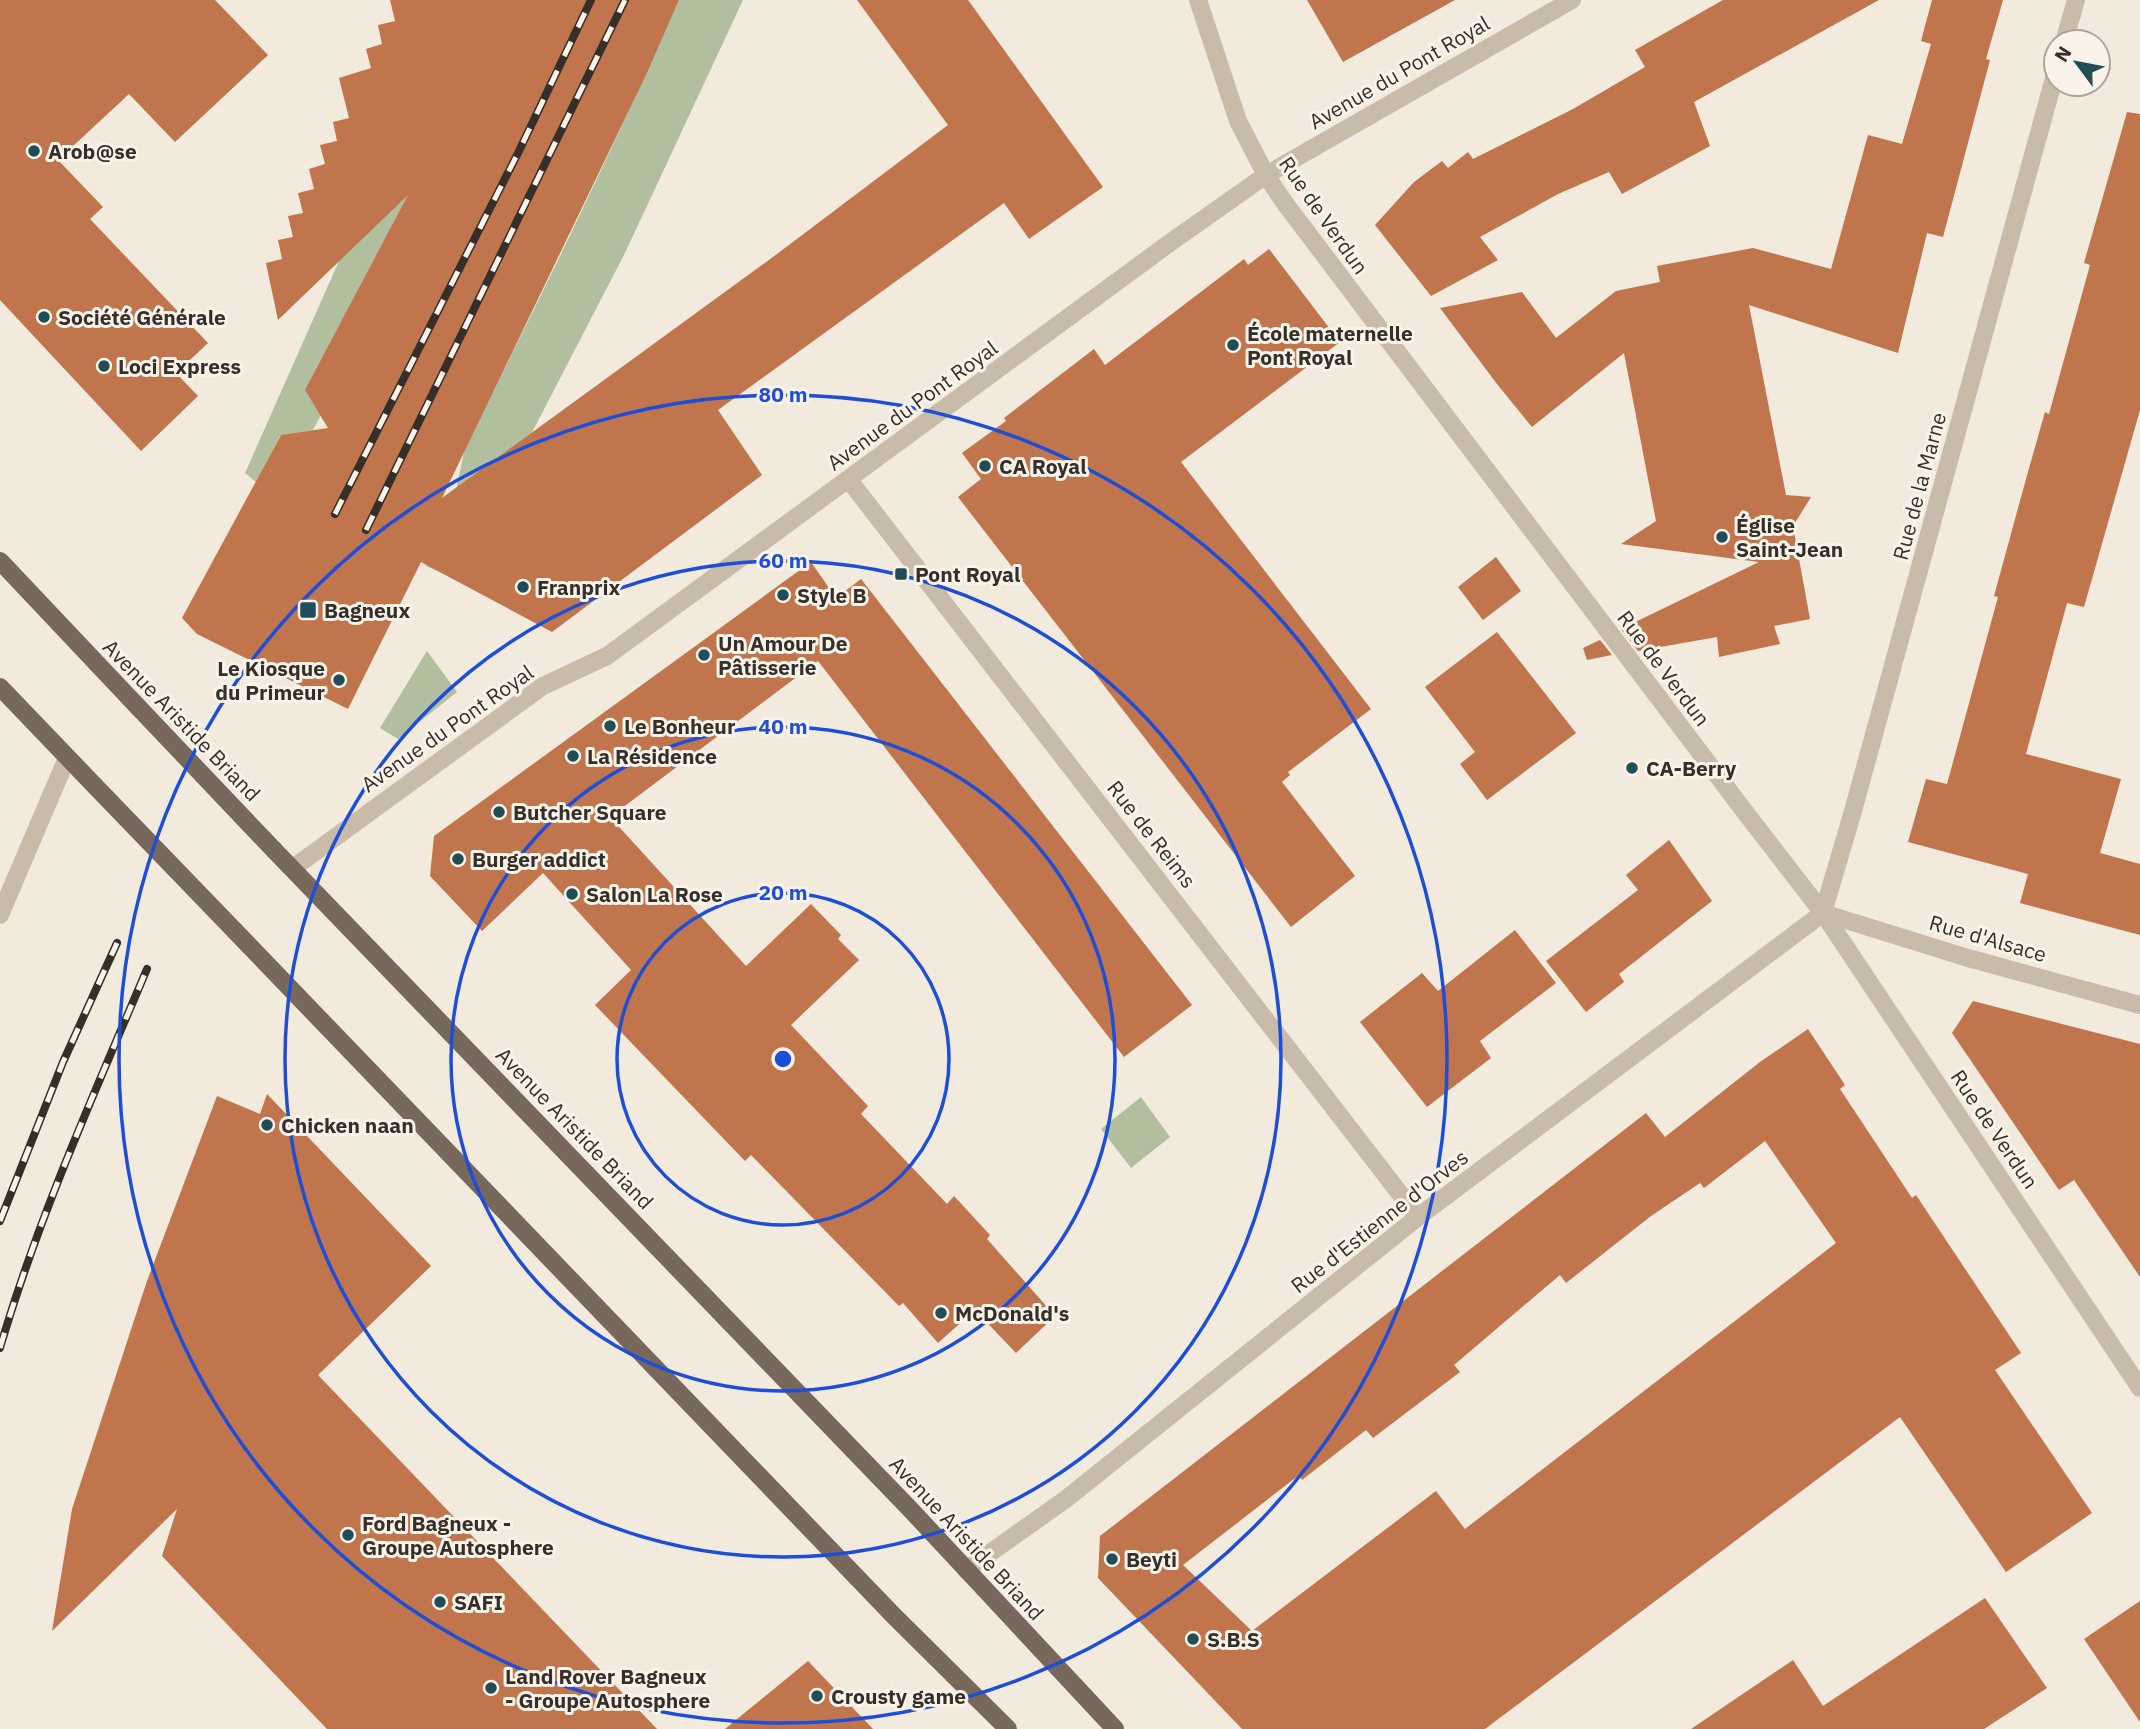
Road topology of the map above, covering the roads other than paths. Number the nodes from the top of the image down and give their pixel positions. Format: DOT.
graph roads {
  1 [pos="1198,0"];
  2 [pos="1572,0"];
  3 [pos="2076,0"];
  4 [pos="2068,28"];
  5 [pos="2049,98"];
  6 [pos="1266,175"];
  7 [pos="849,480"];
  8 [pos="0,561"];
  9 [pos="0,687"];
  10 [pos="67,758"];
  11 [pos="293,868"];
  12 [pos="1824,913"];
  13 [pos="0,915"];
  14 [pos="2140,1005"];
  15 [pos="1418,1217"];
  16 [pos="2140,1388"];
  17 [pos="966,1570"];
  18 [pos="1008,1729"];
  19 [pos="1115,1729"];
  1 -- 6 [label="street, Rue de Verdun"];
  2 -- 6 [label="street, Avenue du Pont Royal"];
  3 -- 4 [label="street"];
  5 -- 12 [label="street, Rue de la Marne"];
  6 -- 7 [label="street, Avenue du Pont Royal"];
  6 -- 12 [label="street, Rue de Verdun"];
  7 -- 11 [label="street, Avenue du Pont Royal"];
  7 -- 15 [label="street, Rue de Reims"];
  8 -- 11 [label="main road, Avenue Aristide Briand, bridge"];
  9 -- 10 [label="main road"];
  10 -- 13 [label="street"];
  10 -- 18 [label="main road, bridge"];
  11 -- 17 [label="main road, Avenue Aristide Briand"];
  12 -- 14 [label="street, Rue d'Alsace"];
  12 -- 15 [label="street, Rue d'Estienne d'Orves"];
  12 -- 16 [label="street, Rue de Verdun"];
  15 -- 17 [label="street, Rue d'Estienne d'Orves"];
  17 -- 19 [label="main road, Avenue Aristide Briand"];
}
